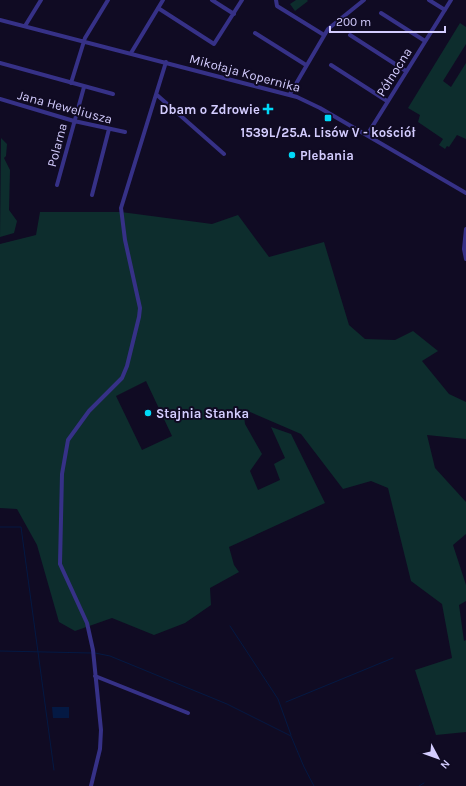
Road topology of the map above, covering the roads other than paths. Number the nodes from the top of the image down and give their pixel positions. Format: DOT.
graph roads {
  1 [pos="41,0"];
  2 [pos="108,0"];
  3 [pos="163,0"];
  4 [pos="212,0"];
  5 [pos="242,0"];
  6 [pos="364,0"];
  7 [pos="429,0"];
  8 [pos="451,0"];
  9 [pos="276,2"];
  10 [pos="158,8"];
  11 [pos="445,10"];
  12 [pos="381,12"];
  13 [pos="234,14"];
  14 [pos="0,20"];
  15 [pos="25,26"];
  16 [pos="255,33"];
  17 [pos="324,35"];
  18 [pos="350,35"];
  19 [pos="84,41"];
  20 [pos="425,41"];
  21 [pos="131,53"];
  22 [pos="166,62"];
  23 [pos="0,63"];
  24 [pos="306,65"];
  25 [pos="331,65"];
  26 [pos="406,71"];
  27 [pos="71,83"];
  28 [pos="84,87"];
  29 [pos="113,94"];
  30 [pos="290,94"];
  31 [pos="157,95"];
  32 [pos="1,100"];
  33 [pos="387,101"];
  34 [pos="74,122"];
  35 [pos="109,129"];
  36 [pos="125,132"];
  37 [pos="367,135"];
  38 [pos="224,154"];
  39 [pos="57,185"];
  40 [pos="466,193"];
  41 [pos="92,195"];
  42 [pos="466,229"];
  43 [pos="466,259"];
  44 [pos="95,676"];
  45 [pos="188,713"];
  46 [pos="91,786"];
  1 -- 15 [label="street"];
  2 -- 19 [label="street"];
  3 -- 10 [label="street"];
  4 -- 13 [label="street"];
  5 -- 13 [label="street"];
  6 -- 17 [label="street"];
  7 -- 11 [label="street"];
  8 -- 11 [label="street, Północna"];
  9 -- 17 [label="street"];
  10 -- 13 [label="street"];
  10 -- 21 [label="street"];
  11 -- 20 [label="street, Północna"];
  12 -- 20 [label="street"];
  14 -- 15 [label="street, Mikołaja Kopernika"];
  15 -- 19 [label="street, Mikołaja Kopernika"];
  16 -- 24 [label="street"];
  17 -- 24 [label="street"];
  18 -- 26 [label="street"];
  19 -- 21 [label="street, Mikołaja Kopernika"];
  19 -- 27 [label="street"];
  20 -- 26 [label="street, Północna"];
  21 -- 22 [label="street, Mikołaja Kopernika"];
  22 -- 30 [label="street, Mikołaja Kopernika"];
  22 -- 31 [label="street"];
  23 -- 27 [label="street"];
  24 -- 30 [label="street"];
  25 -- 33 [label="street"];
  26 -- 33 [label="street, Północna"];
  27 -- 28 [label="street"];
  28 -- 29 [label="street"];
  28 -- 34 [label="street, Polarna"];
  30 -- 37 [label="street, Mikołaja Kopernika"];
  31 -- 38 [label="street"];
  31 -- 44 [label="street"];
  32 -- 34 [label="street, Jana Heweliusza"];
  33 -- 37 [label="street, Północna"];
  34 -- 35 [label="street, Jana Heweliusza"];
  34 -- 39 [label="street, Polarna"];
  35 -- 36 [label="street, Jana Heweliusza"];
  35 -- 41 [label="street"];
  37 -- 40 [label="street, Mikołaja Kopernika"];
  42 -- 43 [label="street"];
  44 -- 45 [label="street"];
  44 -- 46 [label="street"];
}
